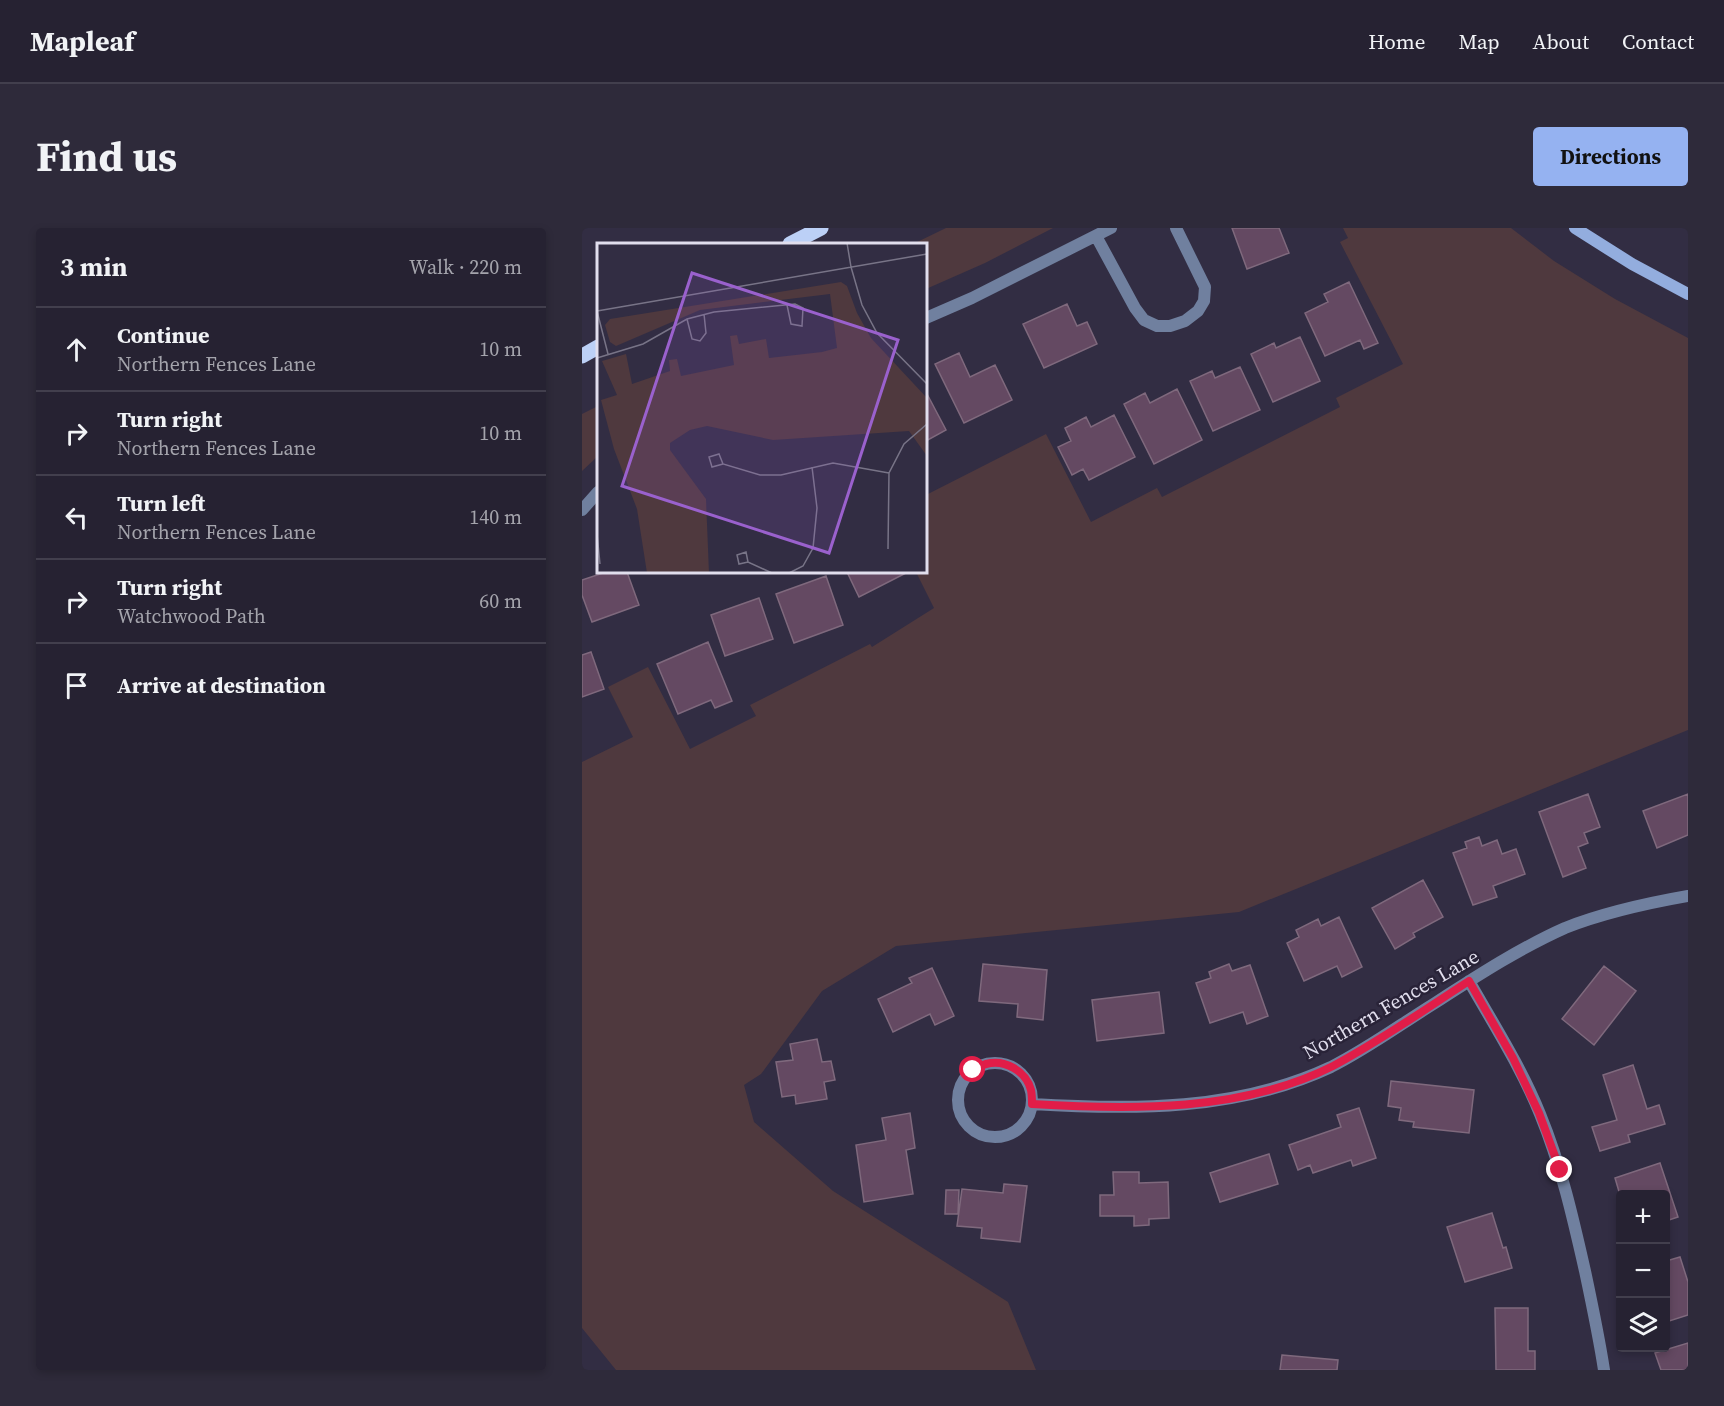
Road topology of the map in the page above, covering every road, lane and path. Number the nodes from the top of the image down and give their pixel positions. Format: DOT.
graph roads {
  1 [pos="821,228"];
  2 [pos="1111,228"];
  3 [pos="1176,228"];
  4 [pos="1575,228"];
  5 [pos="1096,236"];
  6 [pos="792,243"];
  7 [pos="1688,294"];
  8 [pos="927,318"];
  9 [pos="597,348"];
  10 [pos="582,356"];
  11 [pos="597,493"];
  12 [pos="582,510"];
  13 [pos="1688,896"];
  14 [pos="1469,981"];
  15 [pos="1032,1104"];
  16 [pos="1604,1370"];
  1 -- 6 [label="main road"];
  2 -- 5 [label="street"];
  3 -- 5 [label="street"];
  4 -- 7 [label="main road"];
  5 -- 8 [label="street"];
  9 -- 10 [label="main road"];
  11 -- 12 [label="street"];
  13 -- 14 [label="street, Northern Fences Lane"];
  14 -- 15 [label="street, Northern Fences Lane"];
  14 -- 16 [label="street"];
  15 -- 15 [label="street"];
}
